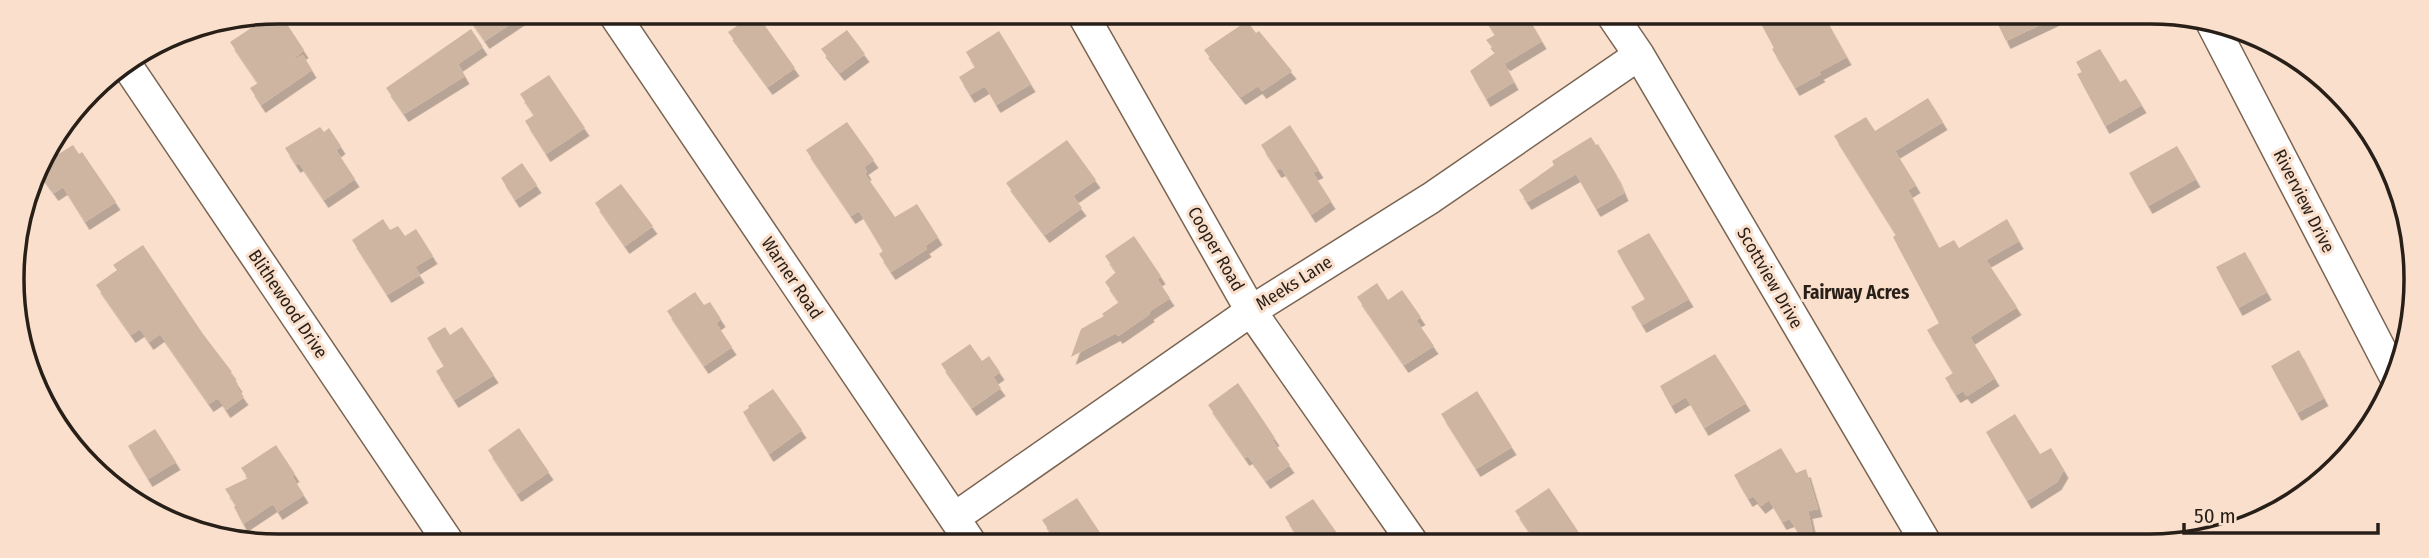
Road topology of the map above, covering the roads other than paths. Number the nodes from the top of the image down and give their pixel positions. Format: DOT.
graph roads {
  1 [pos="620,24"];
  2 [pos="1088,24"];
  3 [pos="1618,24"];
  4 [pos="2217,33"];
  5 [pos="1639,55"];
  6 [pos="131,72"];
  7 [pos="1251,311"];
  8 [pos="2389,366"];
  9 [pos="954,518"];
  10 [pos="443,534"];
  11 [pos="965,534"];
  12 [pos="1406,534"];
  13 [pos="1920,534"];
  1 -- 9 [label="street, Warner Road"];
  2 -- 7 [label="street, Cooper Road"];
  3 -- 5 [label="street, Scottview Drive"];
  4 -- 8 [label="street, Riverview Drive"];
  5 -- 7 [label="street, Meeks Lane"];
  5 -- 13 [label="street, Scottview Drive"];
  6 -- 10 [label="street, Blithewood Drive"];
  7 -- 9 [label="street, Meeks Lane"];
  7 -- 12 [label="street, Cooper Road"];
  9 -- 11 [label="street, Warner Road"];
}
